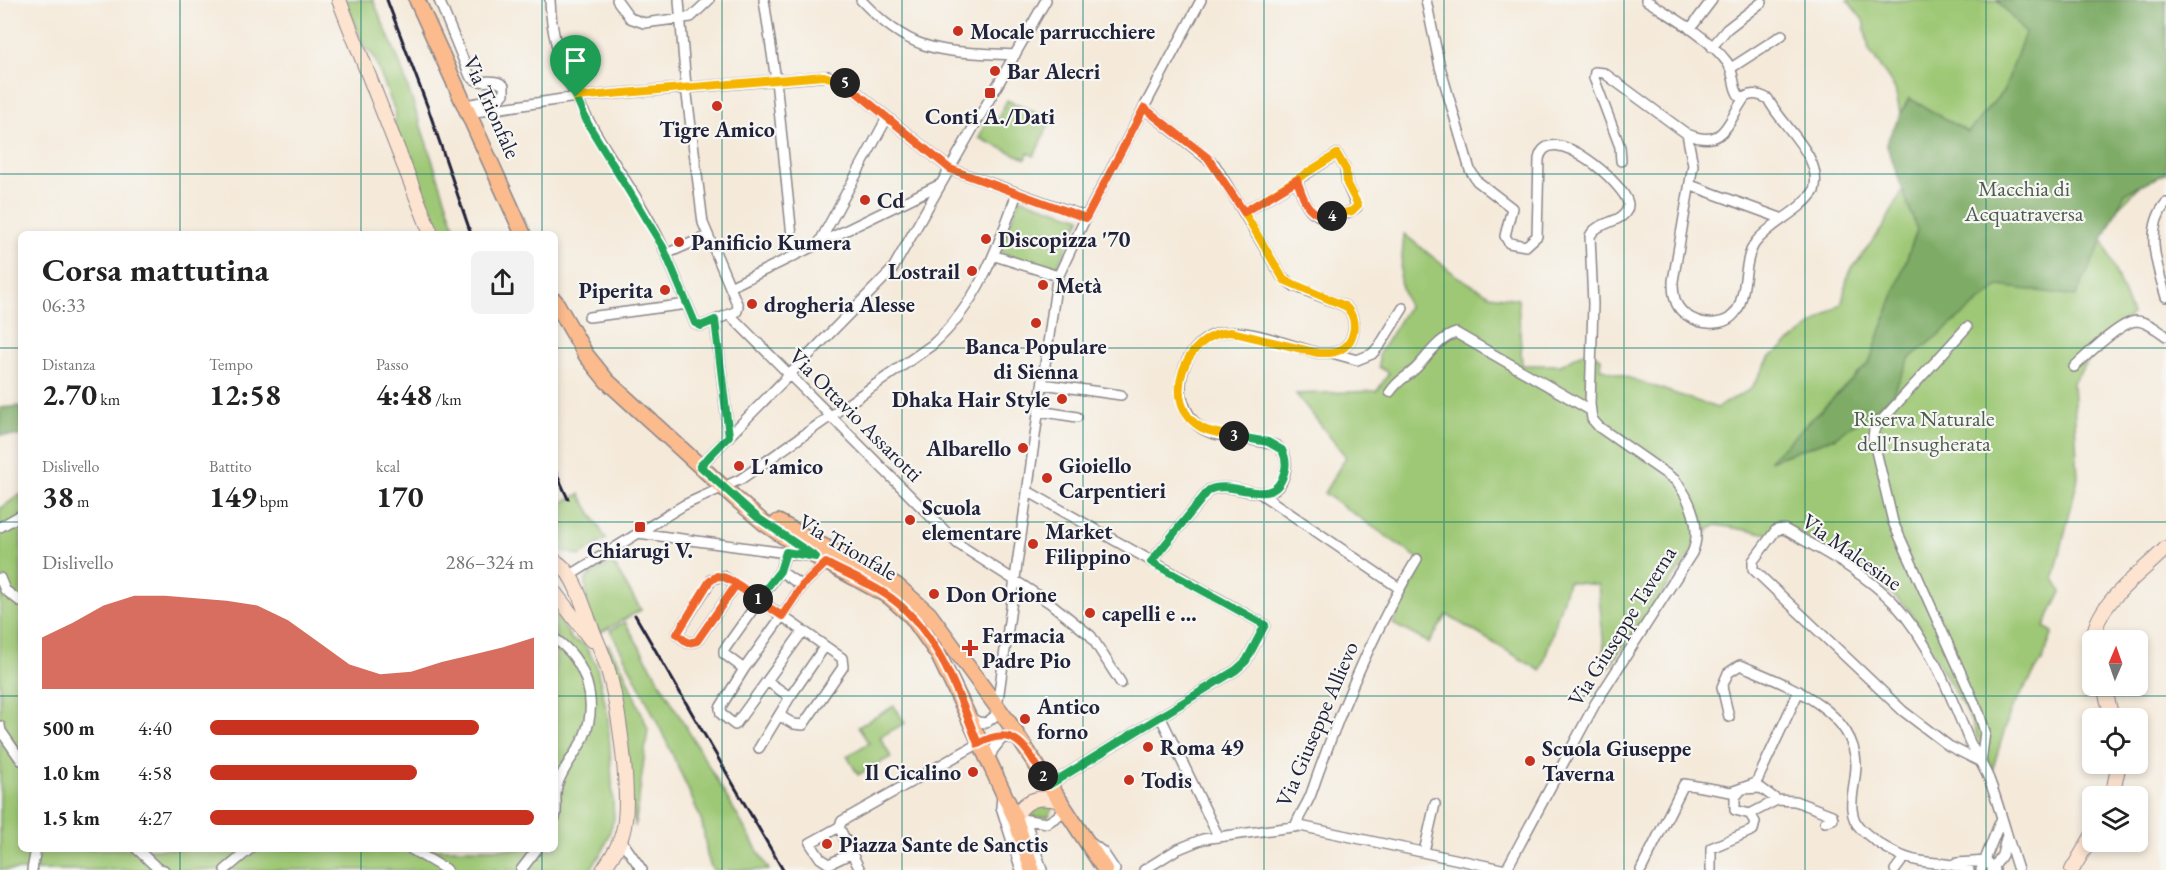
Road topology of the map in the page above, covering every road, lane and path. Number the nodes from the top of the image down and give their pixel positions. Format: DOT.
graph roads {
  1 [pos="339,0"];
  2 [pos="417,0"];
  3 [pos="439,0"];
  4 [pos="550,0"];
  5 [pos="617,0"];
  6 [pos="679,0"];
  7 [pos="709,0"];
  8 [pos="764,0"];
  9 [pos="861,0"];
  10 [pos="1046,0"];
  11 [pos="1426,0"];
  12 [pos="1646,0"];
  13 [pos="1712,0"];
  14 [pos="1762,2"];
  15 [pos="1201,4"];
  16 [pos="682,20"];
  17 [pos="1690,29"];
  18 [pos="1782,35"];
  19 [pos="1712,47"];
  20 [pos="1015,55"];
  21 [pos="1731,68"];
  22 [pos="776,80"];
  23 [pos="686,87"];
  24 [pos="576,97"];
  25 [pos="1743,100"];
  26 [pos="1144,108"];
  27 [pos="468,109"];
  28 [pos="887,118"];
  29 [pos="1687,134"];
  30 [pos="1621,161"];
  31 [pos="950,169"];
  32 [pos="1297,180"];
  33 [pos="942,184"];
  34 [pos="1690,185"];
  35 [pos="1017,193"];
  36 [pos="2166,203"];
  37 [pos="1244,212"];
  38 [pos="1086,218"];
  39 [pos="1783,219"];
  40 [pos="430,231"];
  41 [pos="522,231"];
  42 [pos="707,236"];
  43 [pos="818,245"];
  44 [pos="666,254"];
  45 [pos="794,256"];
  46 [pos="995,256"];
  47 [pos="1058,276"];
  48 [pos="732,286"];
  49 [pos="2166,297"];
  50 [pos="687,304"];
  51 [pos="558,307"];
  52 [pos="1402,308"];
  53 [pos="729,314"];
  54 [pos="589,317"];
  55 [pos="715,320"];
  56 [pos="1967,327"];
  57 [pos="2166,336"];
  58 [pos="1332,353"];
  59 [pos="2074,367"];
  60 [pos="790,376"];
  61 [pos="1043,384"];
  62 [pos="1390,392"];
  63 [pos="1121,395"];
  64 [pos="1590,410"];
  65 [pos="1039,411"];
  66 [pos="831,417"];
  67 [pos="1077,417"];
  68 [pos="729,436"];
  69 [pos="700,466"];
  70 [pos="725,488"];
  71 [pos="1029,492"];
  72 [pos="1261,494"];
  73 [pos="751,511"];
  74 [pos="18,517"];
  75 [pos="662,518"];
  76 [pos="0,527"];
  77 [pos="638,533"];
  78 [pos="665,535"];
  79 [pos="2166,548"];
  80 [pos="786,552"];
  81 [pos="1417,559"];
  82 [pos="821,560"];
  83 [pos="1151,562"];
  84 [pos="558,564"];
  85 [pos="780,571"];
  86 [pos="569,576"];
  87 [pos="0,578"];
  88 [pos="1015,582"];
  89 [pos="736,585"];
  90 [pos="802,586"];
  91 [pos="1399,588"];
  92 [pos="579,593"];
  93 [pos="558,597"];
  94 [pos="758,599"];
  95 [pos="18,600"];
  96 [pos="566,608"];
  97 [pos="782,616"];
  98 [pos="803,630"];
  99 [pos="2095,630"];
  100 [pos="558,641"];
  101 [pos="825,646"];
  102 [pos="600,651"];
  103 [pos="744,669"];
  104 [pos="767,681"];
  105 [pos="1121,683"];
  106 [pos="1799,691"];
  107 [pos="790,697"];
  108 [pos="997,707"];
  109 [pos="967,714"];
  110 [pos="780,716"];
  111 [pos="1730,717"];
  112 [pos="1161,718"];
  113 [pos="0,726"];
  114 [pos="0,731"];
  115 [pos="1004,736"];
  116 [pos="978,744"];
  117 [pos="1023,744"];
  118 [pos="759,748"];
  119 [pos="18,756"];
  120 [pos="988,762"];
  121 [pos="1981,762"];
  122 [pos="558,782"];
  123 [pos="1049,785"];
  124 [pos="1003,793"];
  125 [pos="1777,800"];
  126 [pos="1061,804"];
  127 [pos="1435,804"];
  128 [pos="1750,814"];
  129 [pos="1020,820"];
  130 [pos="2001,820"];
  131 [pos="1825,822"];
  132 [pos="839,827"];
  133 [pos="1295,827"];
  134 [pos="1218,836"];
  135 [pos="1084,837"];
  136 [pos="2006,838"];
  137 [pos="621,840"];
  138 [pos="35,852"];
  139 [pos="140,852"];
  140 [pos="246,852"];
  141 [pos="416,852"];
  142 [pos="535,852"];
  143 [pos="1424,852"];
  144 [pos="2083,852"];
  145 [pos="852,853"];
  146 [pos="1904,858"];
  147 [pos="1948,864"];
  148 [pos="1983,866"];
  149 [pos="1995,868"];
  150 [pos="159,869"];
  151 [pos="32,870"];
  152 [pos="225,870"];
  153 [pos="447,870"];
  154 [pos="521,870"];
  155 [pos="603,870"];
  156 [pos="642,870"];
  157 [pos="861,870"];
  158 [pos="1021,870"];
  159 [pos="1032,870"];
  160 [pos="1042,870"];
  161 [pos="1105,870"];
  162 [pos="1115,870"];
  163 [pos="1144,870"];
  164 [pos="1506,870"];
  165 [pos="1641,870"];
  166 [pos="1711,870"];
  167 [pos="1895,870"];
  168 [pos="1970,870"];
  169 [pos="2018,870"];
  170 [pos="2072,870"];
  1 -- 40 [label="street"];
  2 -- 27 [label="main road, Via Trionfale"];
  3 -- 27 [label="street"];
  4 -- 24 [label="street"];
  5 -- 16 [label="street"];
  6 -- 16 [label="street"];
  7 -- 16 [label="street"];
  8 -- 22 [label="street"];
  9 -- 20 [label="street"];
  10 -- 20 [label="street"];
  11 -- 64 [label="street"];
  12 -- 17 [label="street"];
  13 -- 17 [label="street"];
  14 -- 19 [label="street"];
  15 -- 26 [label="street"];
  16 -- 23 [label="street"];
  17 -- 19 [label="street"];
  18 -- 21 [label="street"];
  19 -- 21 [label="street"];
  20 -- 31 [label="street"];
  21 -- 25 [label="street"];
  22 -- 23 [label="street"];
  22 -- 28 [label="street"];
  22 -- 45 [label="street"];
  23 -- 24 [label="street"];
  23 -- 42 [label="street"];
  24 -- 27 [label="street"];
  24 -- 44 [label="street"];
  25 -- 29 [label="street"];
  25 -- 39 [label="street"];
  26 -- 37 [label="street"];
  26 -- 38 [label="street"];
  27 -- 41 [label="main road, Via Trionfale"];
  28 -- 31 [label="street"];
  28 -- 43 [label="street"];
  29 -- 30 [label="street"];
  29 -- 34 [label="street"];
  31 -- 33 [label="street"];
  31 -- 35 [label="street"];
  32 -- 32 [label="street"];
  32 -- 37 [label="street"];
  33 -- 43 [label="street"];
  33 -- 60 [label="street"];
  34 -- 39 [label="street"];
  34 -- 39 [label="street"];
  35 -- 38 [label="street"];
  35 -- 46 [label="street"];
  36 -- 49 [label="street"];
  37 -- 58 [label="street"];
  38 -- 47 [label="street"];
  42 -- 44 [label="street"];
  42 -- 48 [label="street"];
  43 -- 45 [label="street"];
  44 -- 50 [label="street"];
  45 -- 48 [label="street"];
  46 -- 47 [label="street"];
  46 -- 66 [label="street"];
  47 -- 61 [label="street"];
  48 -- 53 [label="street"];
  50 -- 54 [label="street"];
  50 -- 55 [label="street"];
  51 -- 69 [label="main road, Via Trionfale"];
  52 -- 58 [label="street"];
  53 -- 55 [label="street"];
  53 -- 60 [label="street, Via Ottavio Assarotti"];
  55 -- 68 [label="street"];
  56 -- 121 [label="street, Via Malcesine"];
  57 -- 59 [label="street"];
  58 -- 72 [label="street"];
  60 -- 66 [label="street, Via Ottavio Assarotti"];
  60 -- 68 [label="street"];
  61 -- 63 [label="street"];
  61 -- 65 [label="street"];
  62 -- 64 [label="street"];
  64 -- 164 [label="street, Via Giuseppe Taverna"];
  65 -- 67 [label="street"];
  65 -- 71 [label="street"];
  66 -- 70 [label="street"];
  66 -- 88 [label="street, Via Ottavio Assarotti"];
  68 -- 69 [label="street"];
  69 -- 70 [label="main road, Via Trionfale"];
  70 -- 73 [label="main road, Via Trionfale"];
  70 -- 75 [label="street"];
  71 -- 83 [label="street"];
  71 -- 88 [label="street"];
  72 -- 83 [label="street"];
  72 -- 91 [label="street"];
  73 -- 82 [label="main road, Via Trionfale"];
  73 -- 108 [label="main road, Via Trionfale"];
  74 -- 76 [label="street"];
  75 -- 77 [label="street"];
  75 -- 78 [label="street"];
  77 -- 78 [label="street"];
  77 -- 86 [label="street"];
  78 -- 80 [label="street"];
  79 -- 99 [label="street"];
  80 -- 82 [label="street"];
  80 -- 85 [label="street"];
  81 -- 91 [label="street, Via Giuseppe Allievo"];
  82 -- 90 [label="street"];
  82 -- 109 [label="main road, Via Trionfale"];
  83 -- 112 [label="street"];
  84 -- 86 [label="street"];
  85 -- 90 [label="street"];
  85 -- 94 [label="street"];
  86 -- 92 [label="street"];
  87 -- 95 [label="street"];
  88 -- 105 [label="street, Via Ottavio Assarotti"];
  88 -- 108 [label="street"];
  89 -- 89 [label="street"];
  89 -- 94 [label="street"];
  90 -- 97 [label="street"];
  91 -- 133 [label="street, Via Giuseppe Allievo"];
  92 -- 96 [label="street"];
  92 -- 102 [label="street"];
  93 -- 96 [label="street"];
  94 -- 97 [label="street"];
  94 -- 103 [label="street"];
  96 -- 102 [label="street"];
  97 -- 98 [label="street"];
  97 -- 103 [label="street"];
  98 -- 101 [label="street"];
  98 -- 104 [label="street"];
  100 -- 122 [label="street"];
  101 -- 107 [label="street"];
  101 -- 110 [label="street"];
  102 -- 137 [label="street"];
  103 -- 104 [label="street"];
  104 -- 107 [label="street"];
  106 -- 111 [label="street"];
  106 -- 146 [label="street"];
  106 -- 165 [label="street"];
  107 -- 110 [label="street"];
  108 -- 109 [label="street"];
  108 -- 117 [label="main road, Via Trionfale"];
  109 -- 116 [label="main road, Via Trionfale"];
  110 -- 118 [label="street"];
  112 -- 123 [label="street"];
  112 -- 134 [label="street"];
  113 -- 114 [label="street"];
  114 -- 119 [label="street"];
  115 -- 116 [label="street"];
  115 -- 117 [label="street"];
  115 -- 120 [label="street"];
  116 -- 120 [label="main road, Via Trionfale"];
  116 -- 132 [label="street"];
  117 -- 123 [label="main road, Via Trionfale"];
  120 -- 124 [label="main road, Via Trionfale"];
  121 -- 121 [label="street, Via Malcesine"];
  121 -- 130 [label="street, Via Malcesine"];
  123 -- 126 [label="main road, Via Trionfale"];
  124 -- 129 [label="main road, Via Trionfale"];
  124 -- 158 [label="street"];
  125 -- 128 [label="street"];
  125 -- 128 [label="street"];
  125 -- 131 [label="street"];
  126 -- 129 [label="street"];
  126 -- 129 [label="street"];
  126 -- 135 [label="main road, Via Trionfale"];
  127 -- 143 [label="street"];
  128 -- 166 [label="street"];
  129 -- 159 [label="main road, Via Trionfale"];
  129 -- 160 [label="street"];
  130 -- 136 [label="street, Via Malcesine"];
  130 -- 148 [label="street"];
  132 -- 145 [label="street"];
  132 -- 145 [label="street"];
  133 -- 134 [label="street, Via Giuseppe Allievo"];
  133 -- 143 [label="street"];
  134 -- 163 [label="street, Via Giuseppe Allievo"];
  135 -- 161 [label="main road, Via Trionfale"];
  135 -- 162 [label="street, Via Trionfale"];
  136 -- 149 [label="street"];
  136 -- 169 [label="street, Via Malcesine"];
  137 -- 155 [label="street"];
  137 -- 156 [label="street"];
  138 -- 151 [label="street"];
  139 -- 150 [label="street"];
  140 -- 152 [label="street"];
  141 -- 153 [label="street"];
  142 -- 154 [label="street"];
  143 -- 164 [label="street"];
  144 -- 170 [label="street"];
  145 -- 157 [label="street"];
  146 -- 147 [label="street"];
  146 -- 167 [label="street"];
  147 -- 148 [label="street"];
  147 -- 168 [label="street"];
  148 -- 149 [label="street"];
  149 -- 169 [label="street"];
}
